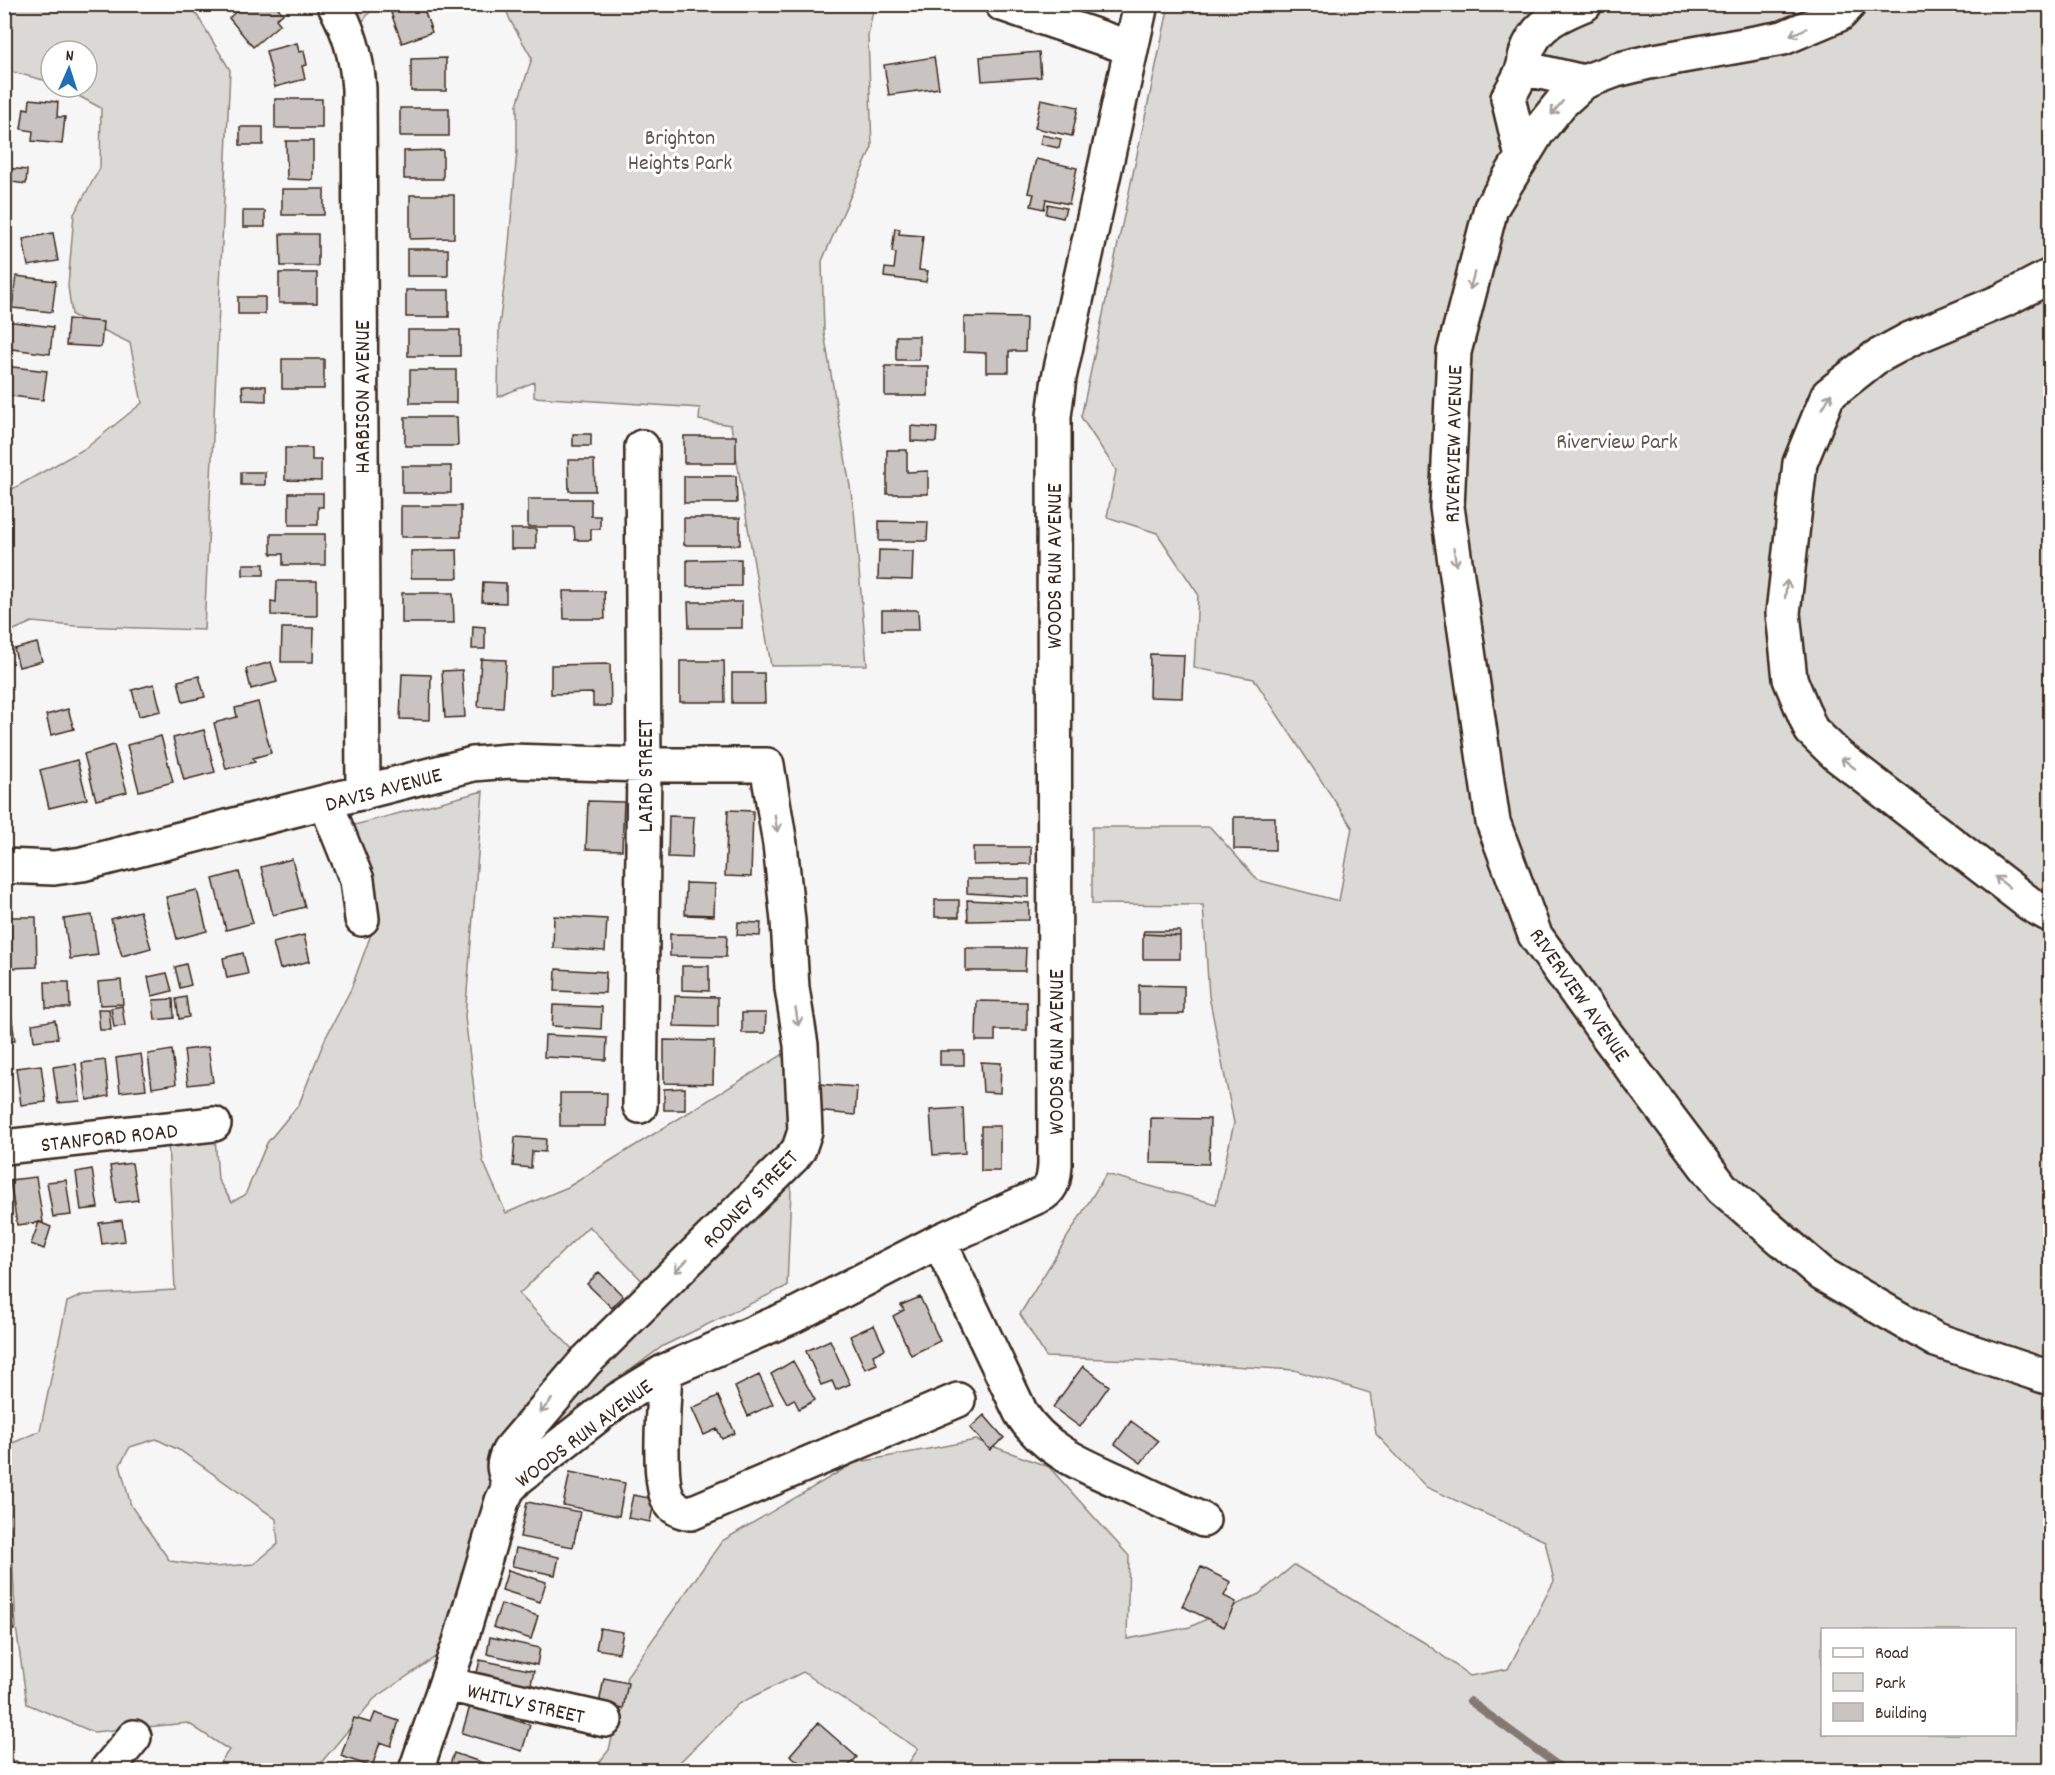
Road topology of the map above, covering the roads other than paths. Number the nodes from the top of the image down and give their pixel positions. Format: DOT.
graph roads {
  1 [pos="334,4"];
  2 [pos="1002,4"];
  3 [pos="1141,4"];
  4 [pos="1585,4"];
  5 [pos="1849,4"];
  6 [pos="1131,48"];
  7 [pos="1523,68"];
  8 [pos="1584,82"];
  9 [pos="1522,157"];
  10 [pos="2050,276"];
  11 [pos="642,447"];
  12 [pos="644,765"];
  13 [pos="767,765"];
  14 [pos="363,793"];
  15 [pos="326,803"];
  16 [pos="4,866"];
  17 [pos="2050,915"];
  18 [pos="362,919"];
  19 [pos="640,1106"];
  20 [pos="214,1124"];
  21 [pos="4,1147"];
  22 [pos="939,1241"];
  23 [pos="665,1371"];
  24 [pos="2050,1378"];
  25 [pos="958,1400"];
  26 [pos="510,1486"];
  27 [pos="1203,1520"];
  28 [pos="446,1684"];
  29 [pos="605,1720"];
  30 [pos="134,1737"];
  31 [pos="107,1770"];
  32 [pos="416,1770"];
  1 -- 14 [label="street, HARBISON AVENUE"];
  2 -- 6 [label="street"];
  3 -- 6 [label="street, WOODS RUN AVENUE"];
  4 -- 7 [label="street"];
  5 -- 8 [label="street, RIVERVIEW AVENUE, one-way"];
  6 -- 22 [label="street, WOODS RUN AVENUE"];
  7 -- 8 [label="street"];
  7 -- 9 [label="street"];
  8 -- 9 [label="street, RIVERVIEW AVENUE, one-way"];
  9 -- 24 [label="street, RIVERVIEW AVENUE, one-way"];
  17 -- 10 [label="street, one-way"];
  11 -- 12 [label="street, LAIRD STREET"];
  12 -- 13 [label="street, DAVIS AVENUE"];
  12 -- 14 [label="street, DAVIS AVENUE"];
  12 -- 19 [label="street, LAIRD STREET"];
  13 -- 26 [label="street, RODNEY STREET, one-way"];
  14 -- 15 [label="street, DAVIS AVENUE"];
  15 -- 16 [label="street, DAVIS AVENUE"];
  15 -- 18 [label="street"];
  20 -- 21 [label="street, STANFORD ROAD"];
  22 -- 23 [label="street, WOODS RUN AVENUE"];
  22 -- 27 [label="street"];
  23 -- 25 [label="street"];
  23 -- 26 [label="street, WOODS RUN AVENUE"];
  26 -- 28 [label="street, WOODS RUN AVENUE"];
  28 -- 29 [label="street, WHITLY STREET"];
  28 -- 32 [label="street, WOODS RUN AVENUE"];
  30 -- 31 [label="street"];
}
